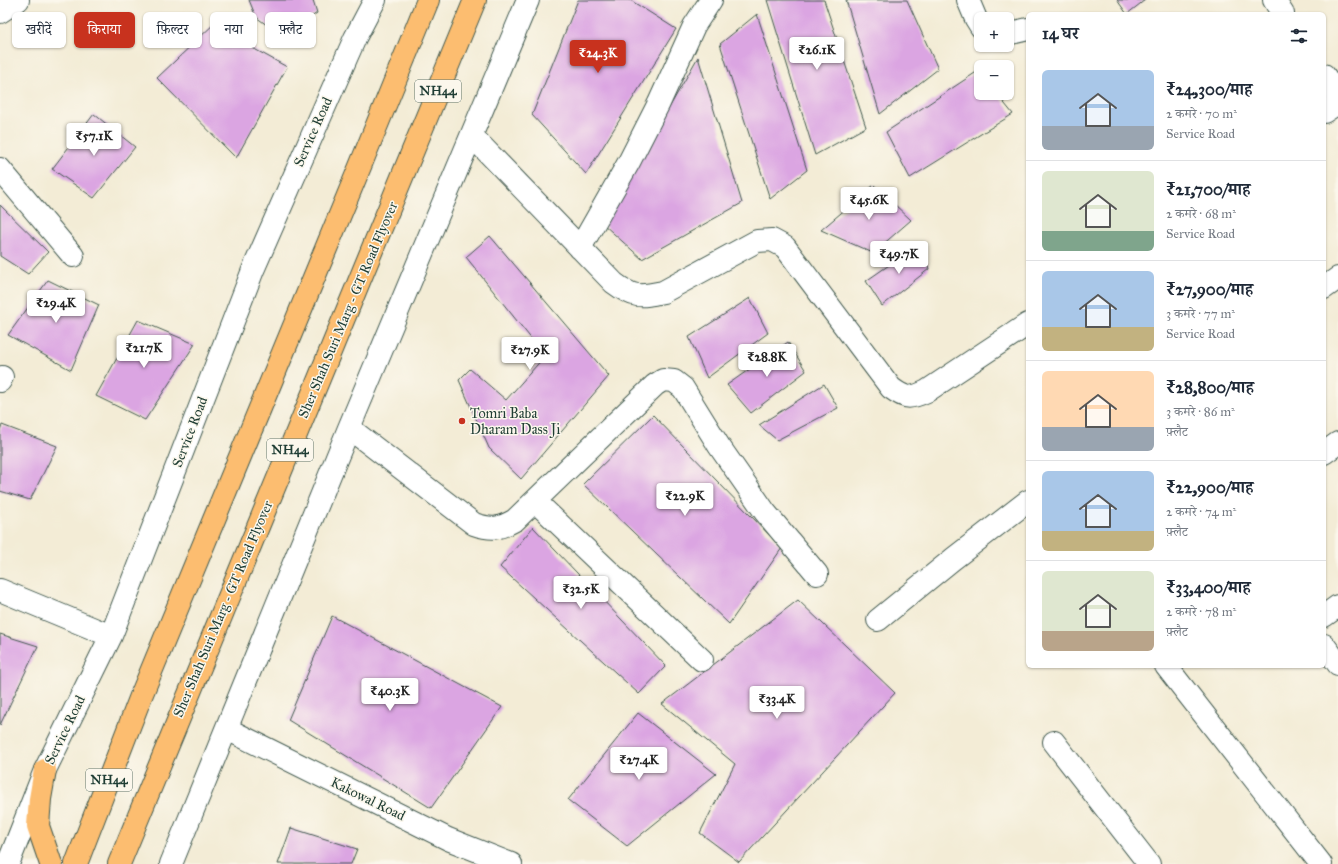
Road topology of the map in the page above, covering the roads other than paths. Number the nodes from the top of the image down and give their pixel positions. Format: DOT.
graph roads {
  1 [pos="18,0"];
  2 [pos="374,0"];
  3 [pos="428,0"];
  4 [pos="476,0"];
  5 [pos="528,0"];
  6 [pos="711,0"];
  7 [pos="968,0"];
  8 [pos="1274,0"];
  9 [pos="0,12"];
  10 [pos="1282,12"];
  11 [pos="974,14"];
  12 [pos="1026,29"];
  13 [pos="1014,32"];
  14 [pos="1326,78"];
  15 [pos="1338,96"];
  16 [pos="1338,102"];
  17 [pos="1326,111"];
  18 [pos="472,136"];
  19 [pos="0,169"];
  20 [pos="580,248"];
  21 [pos="73,256"];
  22 [pos="1338,278"];
  23 [pos="1326,287"];
  24 [pos="1026,325"];
  25 [pos="349,428"];
  26 [pos="1338,443"];
  27 [pos="1326,452"];
  28 [pos="535,501"];
  29 [pos="1026,503"];
  30 [pos="817,574"];
  31 [pos="0,590"];
  32 [pos="1338,606"];
  33 [pos="1326,615"];
  34 [pos="878,620"];
  35 [pos="111,636"];
  36 [pos="1326,648"];
  37 [pos="702,660"];
  38 [pos="1338,664"];
  39 [pos="1168,668"];
  40 [pos="227,729"];
  41 [pos="1054,742"];
  42 [pos="45,770"];
  43 [pos="8,864"];
  44 [pos="51,864"];
  45 [pos="76,864"];
  46 [pos="119,864"];
  47 [pos="171,864"];
  48 [pos="511,864"];
  49 [pos="1149,864"];
  50 [pos="1321,864"];
  1 -- 9 [label="street"];
  2 -- 35 [label="street, Service Road"];
  3 -- 45 [label="highway, NH44"];
  4 -- 46 [label="highway, Sher Shah Suri Marg - GT Road Flyover / NH44"];
  5 -- 18 [label="street"];
  6 -- 20 [label="street"];
  7 -- 11 [label="street"];
  8 -- 10 [label="street"];
  12 -- 13 [label="street"];
  14 -- 15 [label="street"];
  16 -- 17 [label="street"];
  18 -- 20 [label="street"];
  18 -- 25 [label="street"];
  19 -- 21 [label="street"];
  20 -- 24 [label="street"];
  22 -- 23 [label="street"];
  25 -- 28 [label="street"];
  25 -- 40 [label="street"];
  26 -- 27 [label="street"];
  28 -- 30 [label="street"];
  28 -- 37 [label="street"];
  29 -- 34 [label="street"];
  31 -- 35 [label="street"];
  32 -- 33 [label="street"];
  35 -- 42 [label="street, Service Road"];
  36 -- 38 [label="street"];
  39 -- 50 [label="street"];
  40 -- 47 [label="street"];
  40 -- 48 [label="street, Kakowal Road"];
  41 -- 49 [label="street"];
  42 -- 43 [label="street, Service Road"];
  42 -- 44 [label="highway"];
}
